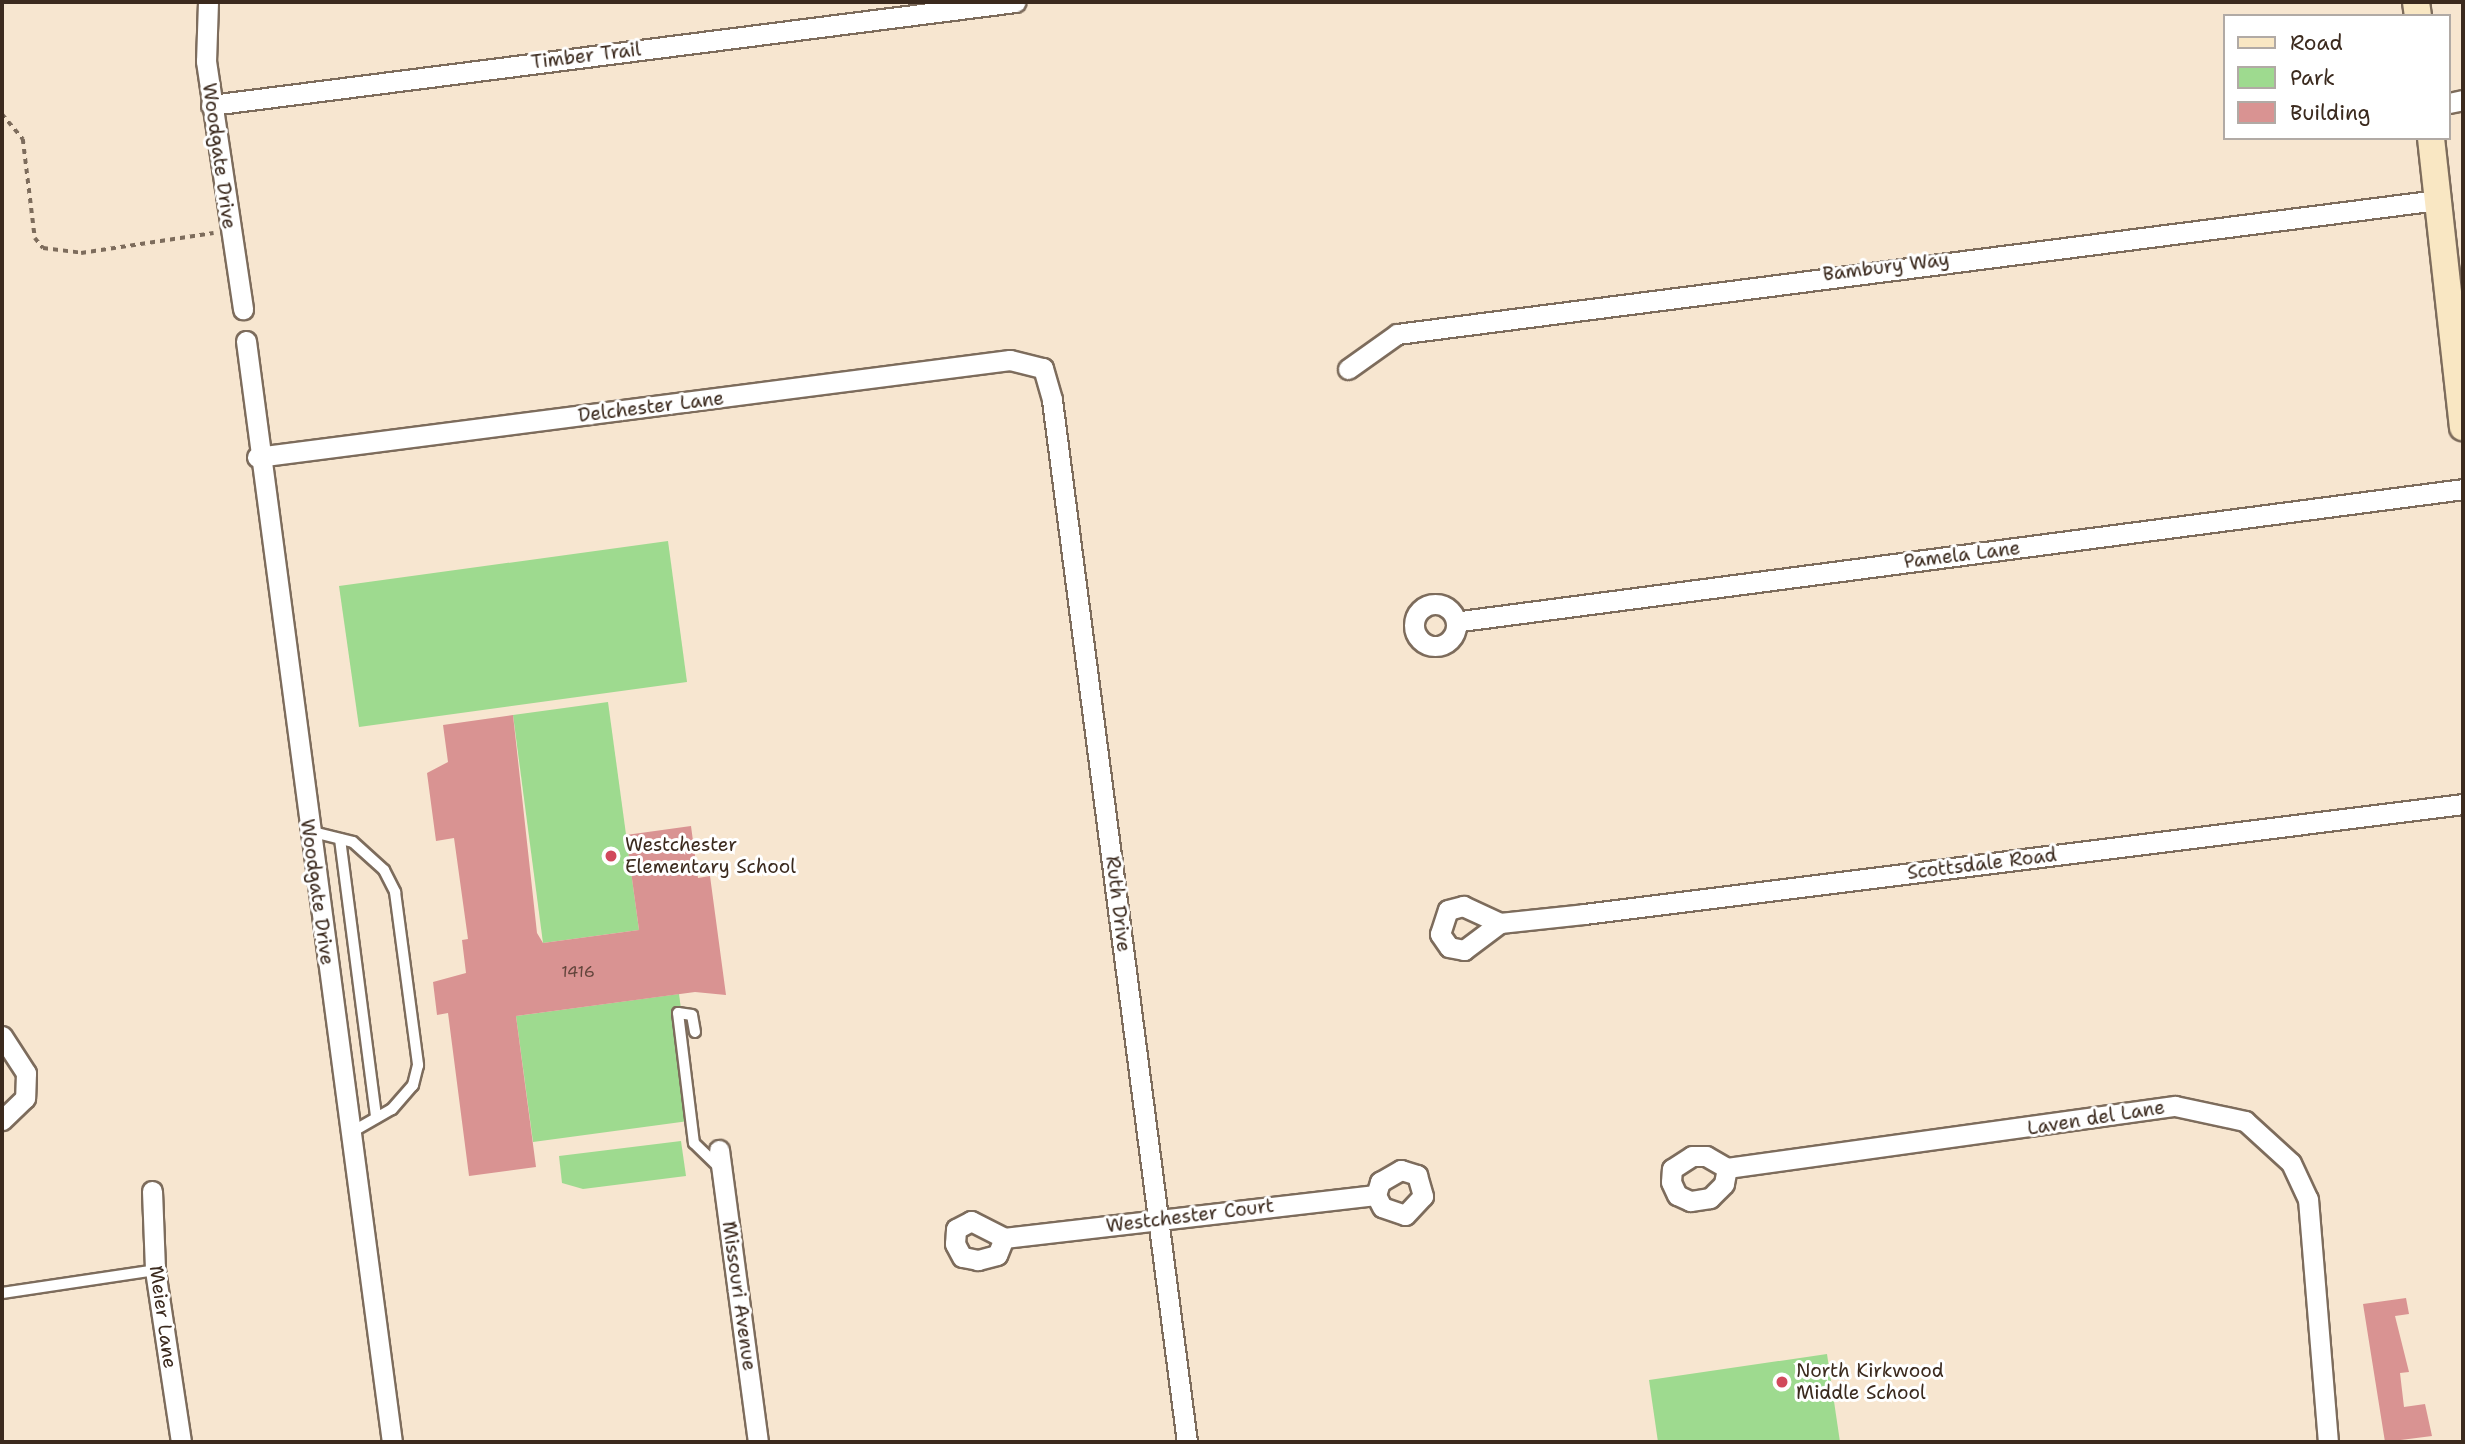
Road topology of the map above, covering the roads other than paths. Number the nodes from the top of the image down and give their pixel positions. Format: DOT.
graph roads {
  1 [pos="208,2"];
  2 [pos="1015,2"];
  3 [pos="961,5"];
  4 [pos="211,105"];
  5 [pos="2431,140"];
  6 [pos="2437,200"];
  7 [pos="243,309"];
  8 [pos="246,341"];
  9 [pos="1043,368"];
  10 [pos="1348,369"];
  11 [pos="2463,427"];
  12 [pos="257,457"];
  13 [pos="2463,489"];
  14 [pos="1461,621"];
  15 [pos="2463,804"];
  16 [pos="308,831"];
  17 [pos="340,839"];
  18 [pos="1500,923"];
  19 [pos="695,1032"];
  20 [pos="2,1036"];
  21 [pos="376,1118"];
  22 [pos="2,1120"];
  23 [pos="350,1133"];
  24 [pos="719,1150"];
  25 [pos="1727,1168"];
  26 [pos="722,1170"];
  27 [pos="152,1191"];
  28 [pos="1376,1195"];
  29 [pos="1159,1219"];
  30 [pos="1004,1238"];
  31 [pos="155,1270"];
  32 [pos="2,1293"];
  33 [pos="181,1442"];
  34 [pos="392,1442"];
  35 [pos="758,1442"];
  36 [pos="1182,1442"];
  37 [pos="1187,1442"];
  38 [pos="2328,1442"];
  1 -- 4 [label="street, Woodgate Drive"];
  2 -- 3 [label="street, Timber Trail"];
  3 -- 4 [label="street, Timber Trail"];
  4 -- 7 [label="street, Woodgate Drive"];
  5 -- 6 [label="street"];
  6 -- 10 [label="street, Bambury Way"];
  6 -- 11 [label="street"];
  8 -- 12 [label="street, Woodgate Drive"];
  9 -- 12 [label="street, Delchester Lane"];
  9 -- 29 [label="street, Ruth Drive"];
  12 -- 16 [label="street, Woodgate Drive"];
  13 -- 14 [label="street, Pamela Lane"];
  15 -- 18 [label="street, Scottsdale Road"];
  16 -- 17 [label="lane"];
  16 -- 23 [label="street, Woodgate Drive"];
  17 -- 21 [label="lane"];
  17 -- 21 [label="lane"];
  19 -- 26 [label="lane"];
  20 -- 22 [label="street"];
  21 -- 23 [label="lane"];
  23 -- 34 [label="street, Woodgate Drive"];
  24 -- 26 [label="street, Missouri Avenue"];
  25 -- 38 [label="street, Laven del Lane"];
  26 -- 35 [label="street, Missouri Avenue"];
  27 -- 31 [label="street, Meier Lane"];
  28 -- 29 [label="street, Westchester Court"];
  29 -- 30 [label="street, Westchester Court"];
  29 -- 37 [label="street, Ruth Drive"];
  31 -- 32 [label="lane"];
  31 -- 33 [label="street, Meier Lane"];
  36 -- 37 [label="street"];
}
